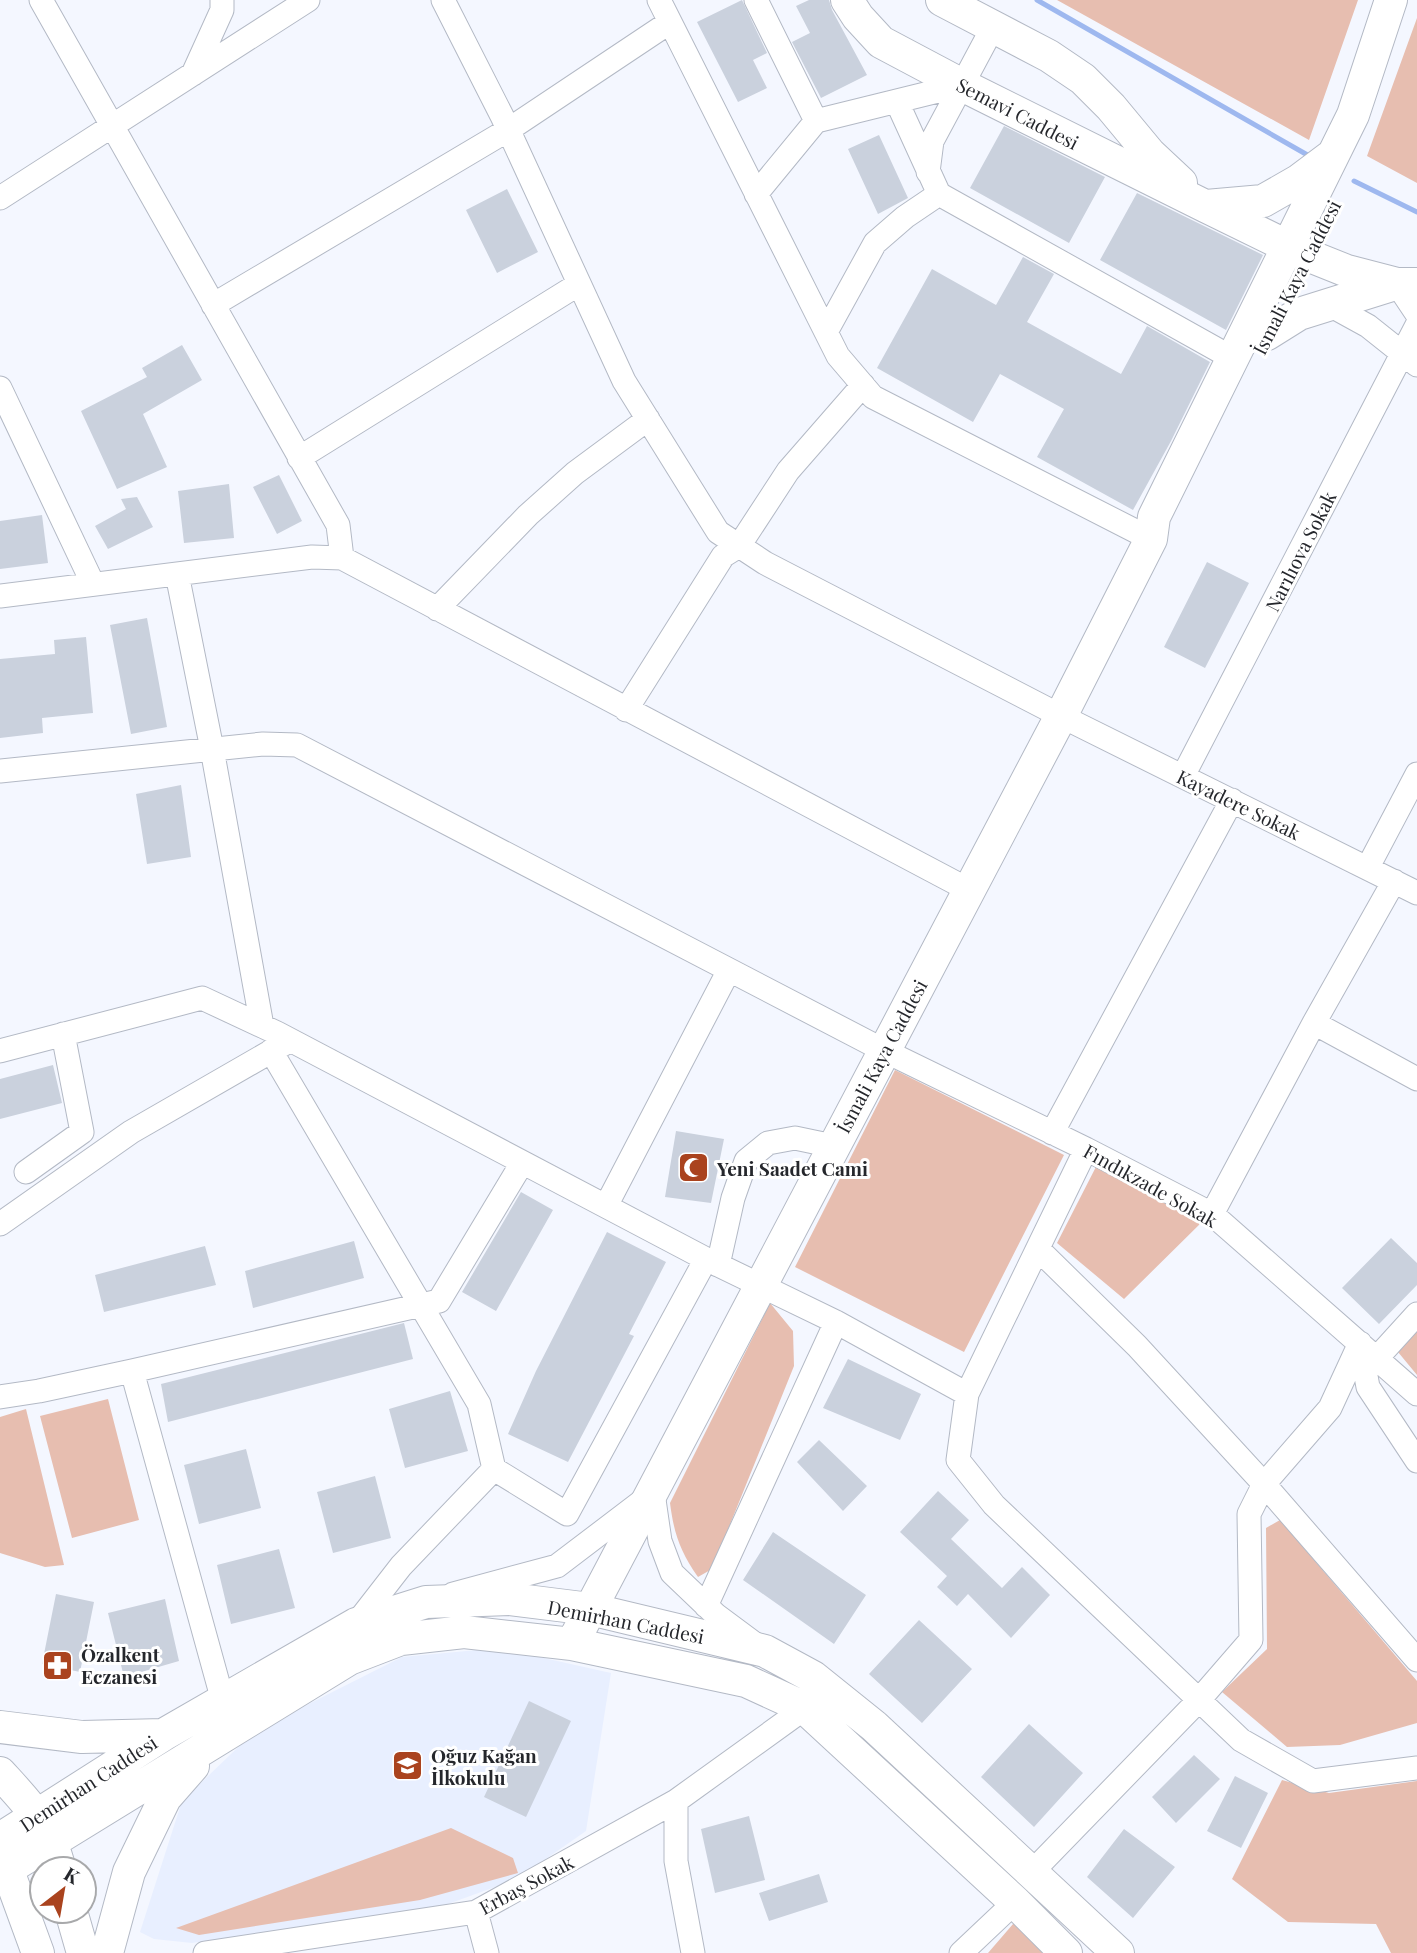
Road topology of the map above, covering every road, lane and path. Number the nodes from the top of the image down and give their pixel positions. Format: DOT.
graph roads {
  1 [pos="41,0"];
  2 [pos="222,0"];
  3 [pos="307,0"];
  4 [pos="443,0"];
  5 [pos="659,0"];
  6 [pos="756,0"];
  7 [pos="847,0"];
  8 [pos="942,0"];
  9 [pos="1391,0"];
  10 [pos="1412,0"];
  11 [pos="670,22"];
  12 [pos="993,27"];
  13 [pos="193,75"];
  14 [pos="962,85"];
  15 [pos="897,102"];
  16 [pos="816,121"];
  17 [pos="112,126"];
  18 [pos="508,130"];
  19 [pos="1334,153"];
  20 [pos="928,172"];
  21 [pos="756,194"];
  22 [pos="939,194"];
  23 [pos="0,198"];
  24 [pos="1205,206"];
  25 [pos="1297,251"];
  26 [pos="579,284"];
  27 [pos="1407,284"];
  28 [pos="213,304"];
  29 [pos="1328,304"];
  30 [pos="1417,314"];
  31 [pos="1417,325"];
  32 [pos="826,332"];
  33 [pos="1267,334"];
  34 [pos="1234,359"];
  35 [pos="1410,359"];
  36 [pos="863,385"];
  37 [pos="0,388"];
  38 [pos="648,419"];
  39 [pos="299,458"];
  40 [pos="1152,539"];
  41 [pos="739,546"];
  42 [pos="342,558"];
  43 [pos="177,574"];
  44 [pos="93,584"];
  45 [pos="0,596"];
  46 [pos="437,608"];
  47 [pos="626,710"];
  48 [pos="1061,716"];
  49 [pos="212,749"];
  50 [pos="0,771"];
  51 [pos="1417,775"];
  52 [pos="1183,776"];
  53 [pos="1232,800"];
  54 [pos="1368,867"];
  55 [pos="1394,881"];
  56 [pos="969,890"];
  57 [pos="1417,892"];
  58 [pos="729,970"];
  59 [pos="1314,1023"];
  60 [pos="262,1026"];
  61 [pos="64,1034"];
  62 [pos="291,1040"];
  63 [pos="0,1051"];
  64 [pos="271,1051"];
  65 [pos="885,1051"];
  66 [pos="1417,1079"];
  67 [pos="1052,1133"];
  68 [pos="834,1146"];
  69 [pos="1086,1149"];
  70 [pos="522,1163"];
  71 [pos="26,1172"];
  72 [pos="606,1206"];
  73 [pos="1212,1214"];
  74 [pos="0,1224"];
  75 [pos="1039,1250"];
  76 [pos="712,1262"];
  77 [pos="760,1287"];
  78 [pos="420,1303"];
  79 [pos="1417,1314"];
  80 [pos="836,1322"];
  81 [pos="1368,1350"];
  82 [pos="132,1371"];
  83 [pos="967,1394"];
  84 [pos="1417,1394"];
  85 [pos="0,1397"];
  86 [pos="1417,1461"];
  87 [pos="494,1469"];
  88 [pos="1264,1484"];
  89 [pos="653,1493"];
  90 [pos="426,1602"];
  91 [pos="706,1606"];
  92 [pos="590,1609"];
  93 [pos="356,1624"];
  94 [pos="572,1644"];
  95 [pos="765,1651"];
  96 [pos="1417,1660"];
  97 [pos="1199,1700"];
  98 [pos="223,1701"];
  99 [pos="805,1708"];
  100 [pos="0,1727"];
  101 [pos="163,1735"];
  102 [pos="214,1743"];
  103 [pos="1417,1768"];
  104 [pos="0,1773"];
  105 [pos="677,1801"];
  106 [pos="50,1842"];
  107 [pos="3,1852"];
  108 [pos="1031,1873"];
  109 [pos="1015,1902"];
  110 [pos="476,1912"];
  111 [pos="75,1925"];
  112 [pos="38,1953"];
  113 [pos="83,1953"];
  114 [pos="107,1953"];
  115 [pos="205,1953"];
  116 [pos="487,1953"];
  117 [pos="693,1953"];
  118 [pos="961,1953"];
  119 [pos="1066,1953"];
  120 [pos="1118,1953"];
  1 -- 17 [label="street"];
  2 -- 13 [label="street"];
  3 -- 13 [label="street"];
  4 -- 18 [label="street, Kayadere Sokak"];
  5 -- 11 [label="street"];
  6 -- 16 [label="street"];
  7 -- 14 [label="main road, Semavi Caddesi"];
  8 -- 12 [label="main road, Semavi Caddesi"];
  9 -- 19 [label="main road, İsmali Kaya Caddesi"];
  10 -- 25 [label="main road, İsmali Kaya Caddesi"];
  11 -- 18 [label="street"];
  11 -- 21 [label="street"];
  12 -- 14 [label="street"];
  12 -- 24 [label="main road, Semavi Caddesi"];
  13 -- 17 [label="street"];
  14 -- 15 [label="street"];
  14 -- 20 [label="street"];
  14 -- 24 [label="main road, Semavi Caddesi"];
  15 -- 16 [label="street"];
  15 -- 20 [label="street"];
  16 -- 21 [label="street"];
  17 -- 23 [label="street"];
  17 -- 28 [label="street"];
  18 -- 26 [label="street, Kayadere Sokak"];
  18 -- 28 [label="street"];
  19 -- 24 [label="main road"];
  19 -- 25 [label="main road, İsmali Kaya Caddesi"];
  20 -- 22 [label="street"];
  21 -- 32 [label="street"];
  22 -- 32 [label="street"];
  22 -- 34 [label="street"];
  24 -- 25 [label="main road, Semavi Caddesi"];
  25 -- 27 [label="main road, Semavi Caddesi"];
  25 -- 33 [label="main road, İsmali Kaya Caddesi"];
  25 -- 34 [label="main road, İsmali Kaya Caddesi"];
  26 -- 38 [label="street, Kayadere Sokak"];
  26 -- 39 [label="street"];
  27 -- 29 [label="main road"];
  27 -- 30 [label="street"];
  28 -- 39 [label="street"];
  29 -- 33 [label="main road"];
  29 -- 35 [label="street"];
  31 -- 35 [label="street, Narılıova Sokak"];
  32 -- 36 [label="street"];
  33 -- 40 [label="main road, İsmali Kaya Caddesi"];
  34 -- 40 [label="main road, İsmali Kaya Caddesi"];
  35 -- 52 [label="street, Narılıova Sokak"];
  36 -- 40 [label="street"];
  36 -- 41 [label="street"];
  37 -- 44 [label="street"];
  38 -- 41 [label="street, Kayadere Sokak"];
  38 -- 46 [label="street"];
  39 -- 42 [label="street"];
  40 -- 48 [label="main road, İsmali Kaya Caddesi"];
  41 -- 47 [label="street"];
  41 -- 48 [label="street, Kayadere Sokak"];
  42 -- 43 [label="street"];
  42 -- 46 [label="street"];
  43 -- 44 [label="street"];
  43 -- 49 [label="street"];
  44 -- 45 [label="street"];
  46 -- 47 [label="street"];
  47 -- 56 [label="street"];
  48 -- 52 [label="street, Kayadere Sokak"];
  48 -- 56 [label="main road, İsmali Kaya Caddesi"];
  49 -- 50 [label="street, Fındıkzade Sokak"];
  49 -- 58 [label="street, Fındıkzade Sokak"];
  49 -- 60 [label="street"];
  51 -- 54 [label="street"];
  52 -- 53 [label="street, Kayadere Sokak"];
  53 -- 54 [label="street, Kayadere Sokak"];
  53 -- 67 [label="street"];
  54 -- 55 [label="street, Kayadere Sokak"];
  55 -- 57 [label="street, Kayadere Sokak"];
  55 -- 59 [label="street"];
  56 -- 65 [label="main road, İsmali Kaya Caddesi"];
  58 -- 65 [label="street, Fındıkzade Sokak"];
  58 -- 72 [label="street"];
  59 -- 66 [label="street"];
  59 -- 73 [label="street"];
  60 -- 61 [label="street"];
  60 -- 62 [label="street"];
  61 -- 63 [label="street"];
  61 -- 71 [label="street"];
  62 -- 64 [label="street"];
  62 -- 70 [label="street"];
  64 -- 74 [label="street"];
  64 -- 78 [label="street"];
  65 -- 67 [label="street, Fındıkzade Sokak"];
  65 -- 68 [label="main road, İsmali Kaya Caddesi"];
  67 -- 69 [label="street, Fındıkzade Sokak"];
  68 -- 76 [label="street"];
  68 -- 77 [label="main road, İsmali Kaya Caddesi"];
  69 -- 73 [label="street, Fındıkzade Sokak"];
  69 -- 75 [label="street"];
  70 -- 72 [label="street"];
  70 -- 78 [label="street"];
  72 -- 76 [label="street"];
  73 -- 81 [label="street, Fındıkzade Sokak"];
  75 -- 83 [label="street"];
  75 -- 88 [label="street"];
  76 -- 77 [label="street"];
  76 -- 87 [label="street"];
  77 -- 80 [label="street"];
  77 -- 89 [label="main road, İsmali Kaya Caddesi"];
  78 -- 82 [label="street"];
  78 -- 87 [label="street"];
  79 -- 81 [label="street"];
  80 -- 83 [label="street"];
  80 -- 91 [label="street"];
  81 -- 84 [label="street, Fındıkzade Sokak"];
  81 -- 86 [label="street"];
  81 -- 88 [label="street"];
  82 -- 85 [label="street"];
  82 -- 98 [label="street"];
  83 -- 97 [label="street"];
  87 -- 93 [label="street"];
  88 -- 96 [label="street"];
  88 -- 97 [label="street"];
  89 -- 90 [label="street"];
  89 -- 91 [label="street"];
  89 -- 92 [label="main road, İsmali Kaya Caddesi"];
  90 -- 92 [label="main road, Demirhan Caddesi"];
  90 -- 93 [label="main road, Demirhan Caddesi"];
  91 -- 95 [label="street"];
  92 -- 94 [label="main road, İsmali Kaya Caddesi"];
  92 -- 95 [label="main road, Demirhan Caddesi"];
  93 -- 98 [label="main road, Demirhan Caddesi"];
  94 -- 99 [label="main road, Demirhan Caddesi"];
  94 -- 102 [label="main road, Demirhan Caddesi"];
  95 -- 108 [label="main road, Demirhan Caddesi"];
  97 -- 103 [label="street"];
  97 -- 108 [label="street"];
  98 -- 101 [label="main road, Demirhan Caddesi"];
  99 -- 105 [label="street, Erbaş Sokak"];
  99 -- 109 [label="main road, Demirhan Caddesi"];
  100 -- 101 [label="main road"];
  101 -- 106 [label="main road, Demirhan Caddesi"];
  102 -- 106 [label="main road, Demirhan Caddesi"];
  102 -- 114 [label="main road"];
  104 -- 106 [label="main road"];
  105 -- 110 [label="street, Erbaş Sokak"];
  105 -- 117 [label="street"];
  106 -- 107 [label="main road, Demirhan Caddesi"];
  107 -- 112 [label="main road"];
  108 -- 120 [label="main road, Demirhan Caddesi"];
  109 -- 118 [label="street"];
  109 -- 119 [label="main road, Demirhan Caddesi"];
  110 -- 115 [label="street, Erbaş Sokak"];
  110 -- 116 [label="street"];
  111 -- 113 [label="main road"];
}
